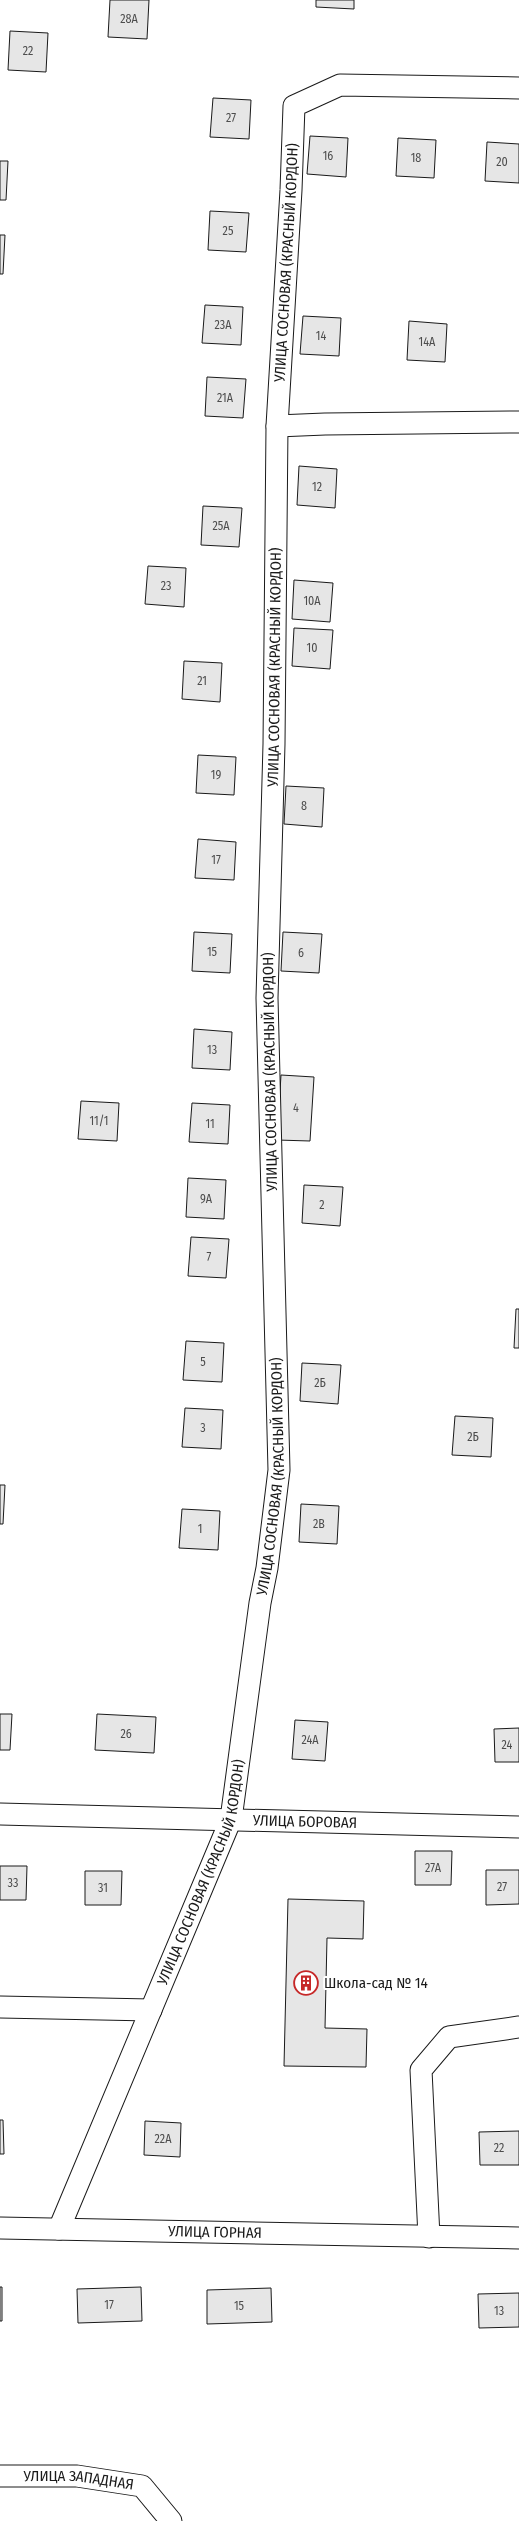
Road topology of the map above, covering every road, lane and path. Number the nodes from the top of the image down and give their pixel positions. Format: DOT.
graph roads {
  1 [pos="519,88"];
  2 [pos="519,422"];
  3 [pos="277,426"];
  4 [pos="0,1814"];
  5 [pos="231,1819"];
  6 [pos="519,1826"];
  7 [pos="0,2007"];
  8 [pos="151,2010"];
  9 [pos="519,2027"];
  10 [pos="0,2228"];
  11 [pos="59,2229"];
  12 [pos="429,2237"];
  13 [pos="519,2238"];
  14 [pos="0,2476"];
  15 [pos="171,2521"];
  1 -- 3 [label="street, УЛИЦА СОСНОВАЯ (КРАСНЫЙ КОРДОН)"];
  2 -- 3 [label="street"];
  3 -- 5 [label="street, УЛИЦА СОСНОВАЯ (КРАСНЫЙ КОРДОН)"];
  4 -- 5 [label="street, УЛИЦА БОРОВАЯ"];
  5 -- 6 [label="street, УЛИЦА БОРОВАЯ"];
  5 -- 8 [label="street, УЛИЦА СОСНОВАЯ (КРАСНЫЙ КОРДОН)"];
  7 -- 8 [label="street"];
  8 -- 11 [label="street, УЛИЦА СОСНОВАЯ (КРАСНЫЙ КОРДОН)"];
  9 -- 12 [label="street"];
  10 -- 11 [label="street, УЛИЦА ГОРНАЯ"];
  11 -- 12 [label="street, УЛИЦА ГОРНАЯ"];
  12 -- 13 [label="street, УЛИЦА ГОРНАЯ"];
  14 -- 15 [label="street, УЛИЦА ЗАПАДНАЯ"];
}
